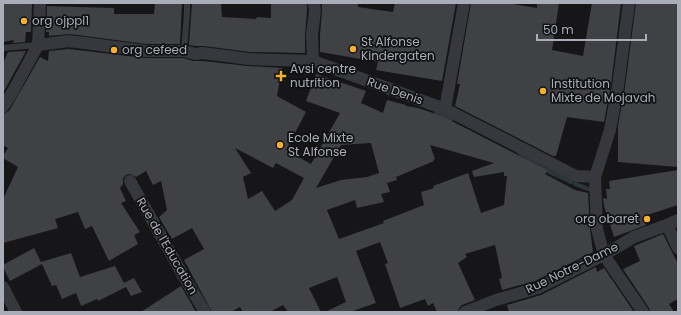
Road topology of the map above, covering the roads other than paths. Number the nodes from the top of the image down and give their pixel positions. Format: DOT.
graph roads {
  1 [pos="40,3"];
  2 [pos="187,3"];
  3 [pos="314,3"];
  4 [pos="464,3"];
  5 [pos="629,3"];
  6 [pos="38,45"];
  7 [pos="3,48"];
  8 [pos="184,51"];
  9 [pos="313,61"];
  10 [pos="3,107"];
  11 [pos="445,109"];
  12 [pos="595,177"];
  13 [pos="130,181"];
  14 [pos="678,220"];
  15 [pos="667,225"];
  16 [pos="678,248"];
  17 [pos="604,255"];
  18 [pos="3,287"];
  19 [pos="16,312"];
  20 [pos="205,312"];
  21 [pos="465,312"];
  22 [pos="643,312"];
  1 -- 6 [label="street"];
  2 -- 8 [label="lane"];
  3 -- 9 [label="street"];
  4 -- 11 [label="street"];
  5 -- 12 [label="street"];
  6 -- 7 [label="lane"];
  6 -- 8 [label="street, Rue Denis"];
  6 -- 10 [label="street"];
  8 -- 9 [label="street, Rue Denis"];
  9 -- 11 [label="street, Rue Denis"];
  11 -- 12 [label="street, Rue Denis"];
  12 -- 17 [label="street"];
  13 -- 20 [label="street, Rue de l'Education"];
  14 -- 15 [label="street, Rue Notre-Dame"];
  15 -- 16 [label="street"];
  15 -- 17 [label="street, Rue Notre-Dame"];
  17 -- 21 [label="street, Rue Notre-Dame"];
  17 -- 22 [label="street"];
  18 -- 19 [label="street"];
}
